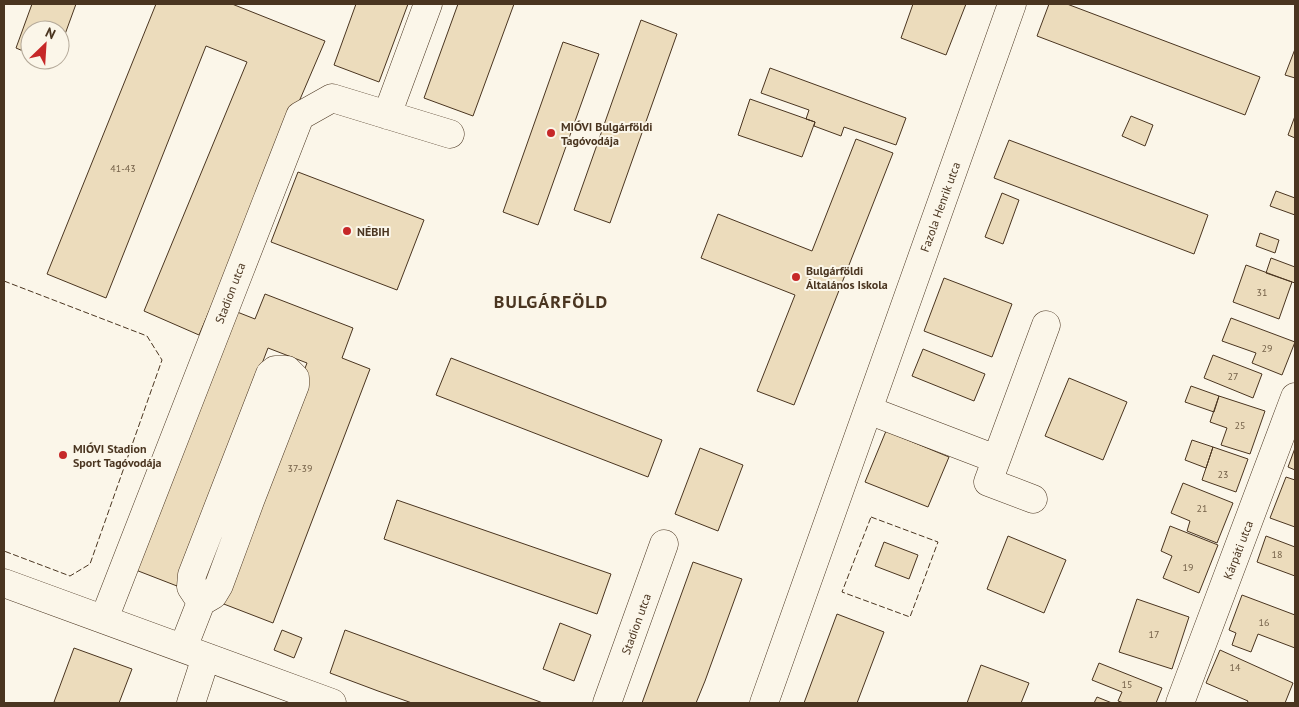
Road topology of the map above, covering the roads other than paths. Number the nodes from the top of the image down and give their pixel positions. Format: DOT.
graph roads {
  1 [pos="428,4"];
  2 [pos="1012,4"];
  3 [pos="387,115"];
  4 [pos="450,134"];
  5 [pos="1046,325"];
  6 [pos="1295,397"];
  7 [pos="868,410"];
  8 [pos="996,459"];
  9 [pos="1033,499"];
  10 [pos="664,544"];
  11 [pos="4,583"];
  12 [pos="202,602"];
  13 [pos="104,619"];
  14 [pos="194,653"];
  15 [pos="191,703"];
  16 [pos="332,703"];
  17 [pos="607,703"];
  18 [pos="764,703"];
  19 [pos="1180,703"];
  1 -- 3 [label="street"];
  2 -- 7 [label="street, Fazola Henrik utca"];
  3 -- 4 [label="street, Stadion utca"];
  3 -- 13 [label="street, Stadion utca"];
  5 -- 8 [label="street"];
  6 -- 19 [label="street, Kárpáti utca"];
  7 -- 8 [label="street"];
  7 -- 18 [label="street, Fazola Henrik utca"];
  8 -- 9 [label="street"];
  10 -- 17 [label="street, Stadion utca"];
  11 -- 13 [label="street"];
  12 -- 12 [label="street"];
  12 -- 14 [label="street"];
  13 -- 14 [label="street"];
  14 -- 15 [label="street"];
  14 -- 16 [label="street"];
}
